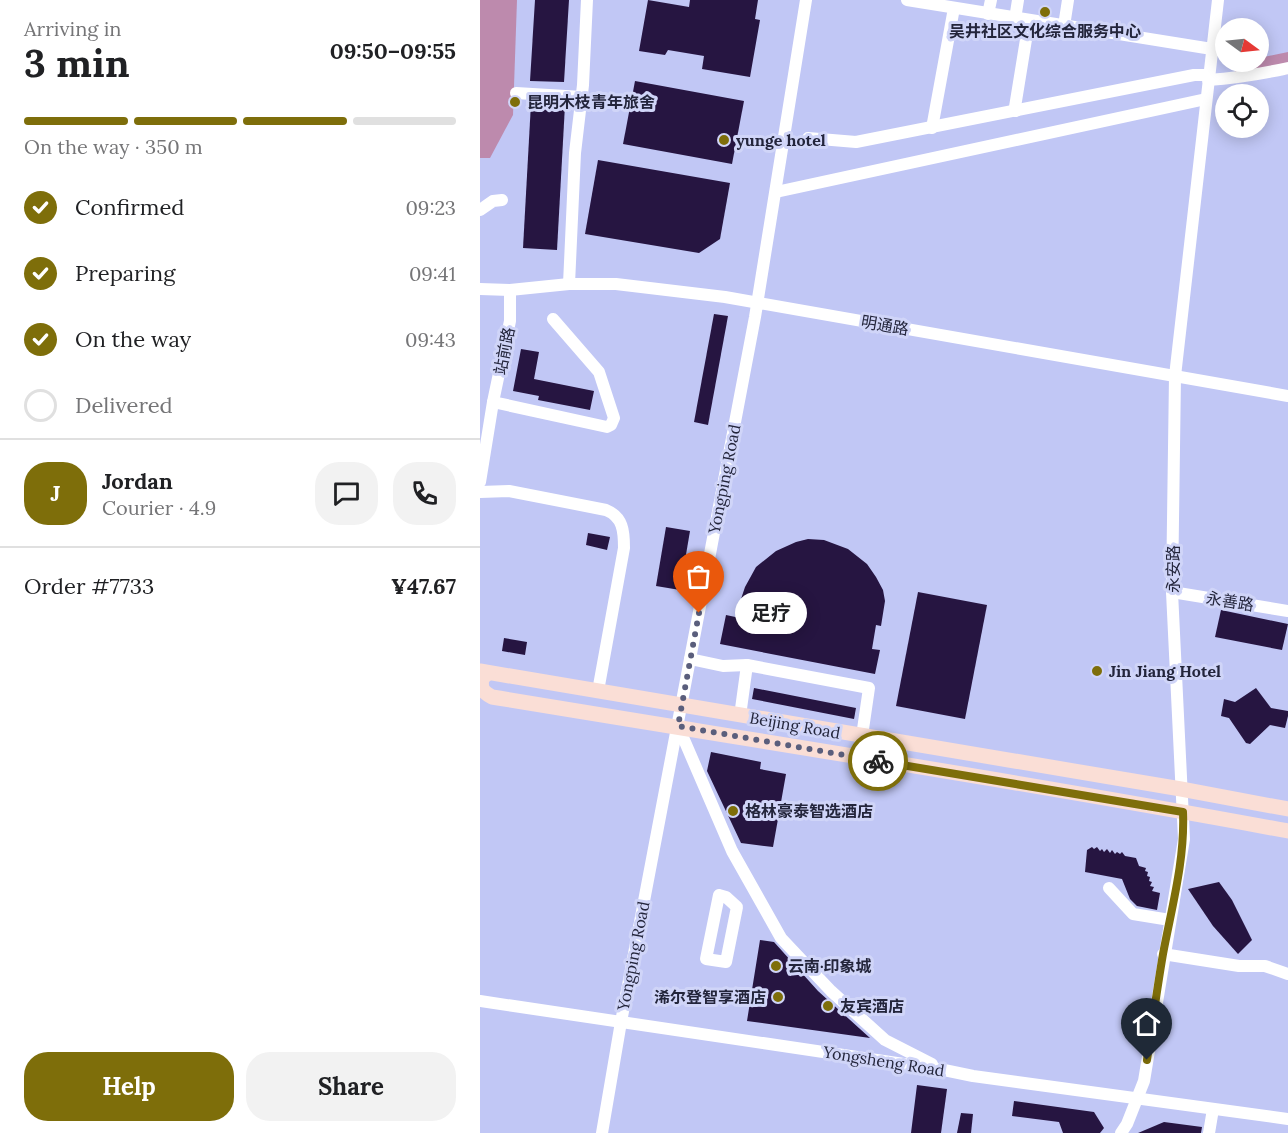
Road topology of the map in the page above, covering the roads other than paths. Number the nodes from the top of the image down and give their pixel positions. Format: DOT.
graph roads {
  1 [pos="587,0"];
  2 [pos="806,0"];
  3 [pos="907,0"];
  4 [pos="991,0"];
  5 [pos="1018,0"];
  6 [pos="1068,0"];
  7 [pos="1218,0"];
  8 [pos="934,2"];
  9 [pos="959,6"];
  10 [pos="988,14"];
  11 [pos="1015,19"];
  12 [pos="1029,21"];
  13 [pos="1064,26"];
  14 [pos="1212,50"];
  15 [pos="1288,69"];
  16 [pos="1209,78"];
  17 [pos="516,93"];
  18 [pos="582,98"];
  19 [pos="1206,99"];
  20 [pos="1016,111"];
  21 [pos="932,128"];
  22 [pos="808,138"];
  23 [pos="776,192"];
  24 [pos="502,200"];
  25 [pos="480,210"];
  26 [pos="569,284"];
  27 [pos="480,289"];
  28 [pos="510,290"];
  29 [pos="757,303"];
  30 [pos="553,319"];
  31 [pos="1175,376"];
  32 [pos="1288,396"];
  33 [pos="493,402"];
  34 [pos="480,482"];
  35 [pos="480,492"];
  36 [pos="1172,592"];
  37 [pos="1288,611"];
  38 [pos="690,659"];
  39 [pos="747,665"];
  40 [pos="484,672"];
  41 [pos="597,690"];
  42 [pos="486,696"];
  43 [pos="681,706"];
  44 [pos="740,716"];
  45 [pos="678,726"];
  46 [pos="861,736"];
  47 [pos="1181,789"];
  48 [pos="1288,809"];
  49 [pos="1183,812"];
  50 [pos="1288,831"];
  51 [pos="1109,888"];
  52 [pos="752,890"];
  53 [pos="732,901"];
  54 [pos="1170,920"];
  55 [pos="1163,954"];
  56 [pos="1288,974"];
  57 [pos="480,1001"];
  58 [pos="621,1022"];
  59 [pos="944,1070"];
  60 [pos="1137,1099"];
  61 [pos="1213,1109"];
  62 [pos="1288,1119"];
  63 [pos="602,1133"];
  64 [pos="1122,1133"];
  65 [pos="1209,1133"];
  1 -- 18 [label="street"];
  2 -- 23 [label="street, Yongping Road"];
  3 -- 8 [label="street"];
  4 -- 10 [label="street"];
  5 -- 11 [label="street"];
  6 -- 13 [label="street"];
  7 -- 14 [label="street, 永安路"];
  8 -- 9 [label="street"];
  9 -- 10 [label="street"];
  9 -- 21 [label="street"];
  10 -- 11 [label="street"];
  11 -- 12 [label="street"];
  12 -- 13 [label="street"];
  12 -- 20 [label="street"];
  13 -- 14 [label="street"];
  14 -- 16 [label="street, 永安路"];
  15 -- 16 [label="street"];
  16 -- 19 [label="street, 永安路"];
  16 -- 20 [label="street"];
  17 -- 18 [label="street"];
  18 -- 26 [label="street"];
  19 -- 23 [label="street"];
  19 -- 31 [label="street, 永安路"];
  20 -- 21 [label="street"];
  21 -- 22 [label="street"];
  23 -- 29 [label="street, Yongping Road"];
  24 -- 25 [label="street"];
  26 -- 28 [label="street, 明通路"];
  26 -- 29 [label="street, 明通路"];
  27 -- 28 [label="street, 明通路"];
  28 -- 33 [label="street, 站前路"];
  29 -- 31 [label="street, 明通路"];
  29 -- 38 [label="street, Yongping Road"];
  30 -- 33 [label="street"];
  31 -- 32 [label="street, 明通路"];
  31 -- 36 [label="street, 永安路"];
  33 -- 34 [label="street, 站前路"];
  35 -- 41 [label="street"];
  36 -- 37 [label="street, 永善路"];
  36 -- 47 [label="street, 永安路"];
  38 -- 39 [label="street"];
  38 -- 43 [label="street, Yongping Road"];
  39 -- 44 [label="street"];
  39 -- 46 [label="street"];
  40 -- 41 [label="main road, Beijing Road"];
  40 -- 42 [label="main road"];
  41 -- 43 [label="main road, Beijing Road"];
  42 -- 45 [label="main road, Beijing Road"];
  43 -- 44 [label="main road, Beijing Road"];
  43 -- 45 [label="street, Yongping Road"];
  44 -- 46 [label="main road, Beijing Road"];
  45 -- 49 [label="main road, Beijing Road"];
  45 -- 52 [label="street"];
  45 -- 58 [label="street, Yongping Road"];
  46 -- 47 [label="main road, Beijing Road"];
  47 -- 48 [label="main road, Beijing Road"];
  47 -- 49 [label="street, 永安路"];
  49 -- 50 [label="main road, Beijing Road"];
  49 -- 54 [label="street, 永安路"];
  51 -- 54 [label="street"];
  52 -- 53 [label="street"];
  52 -- 59 [label="street"];
  53 -- 53 [label="street"];
  54 -- 55 [label="street, 永安路"];
  55 -- 56 [label="street"];
  55 -- 60 [label="street, 永安路"];
  57 -- 58 [label="street, Yongsheng Road"];
  58 -- 59 [label="street, Yongsheng Road"];
  58 -- 63 [label="street, Yongping Road"];
  59 -- 60 [label="street, Yongsheng Road"];
  60 -- 61 [label="street, Yongsheng Road"];
  60 -- 64 [label="street, 永安路"];
  61 -- 62 [label="street, Yongsheng Road"];
  61 -- 65 [label="street"];
}
